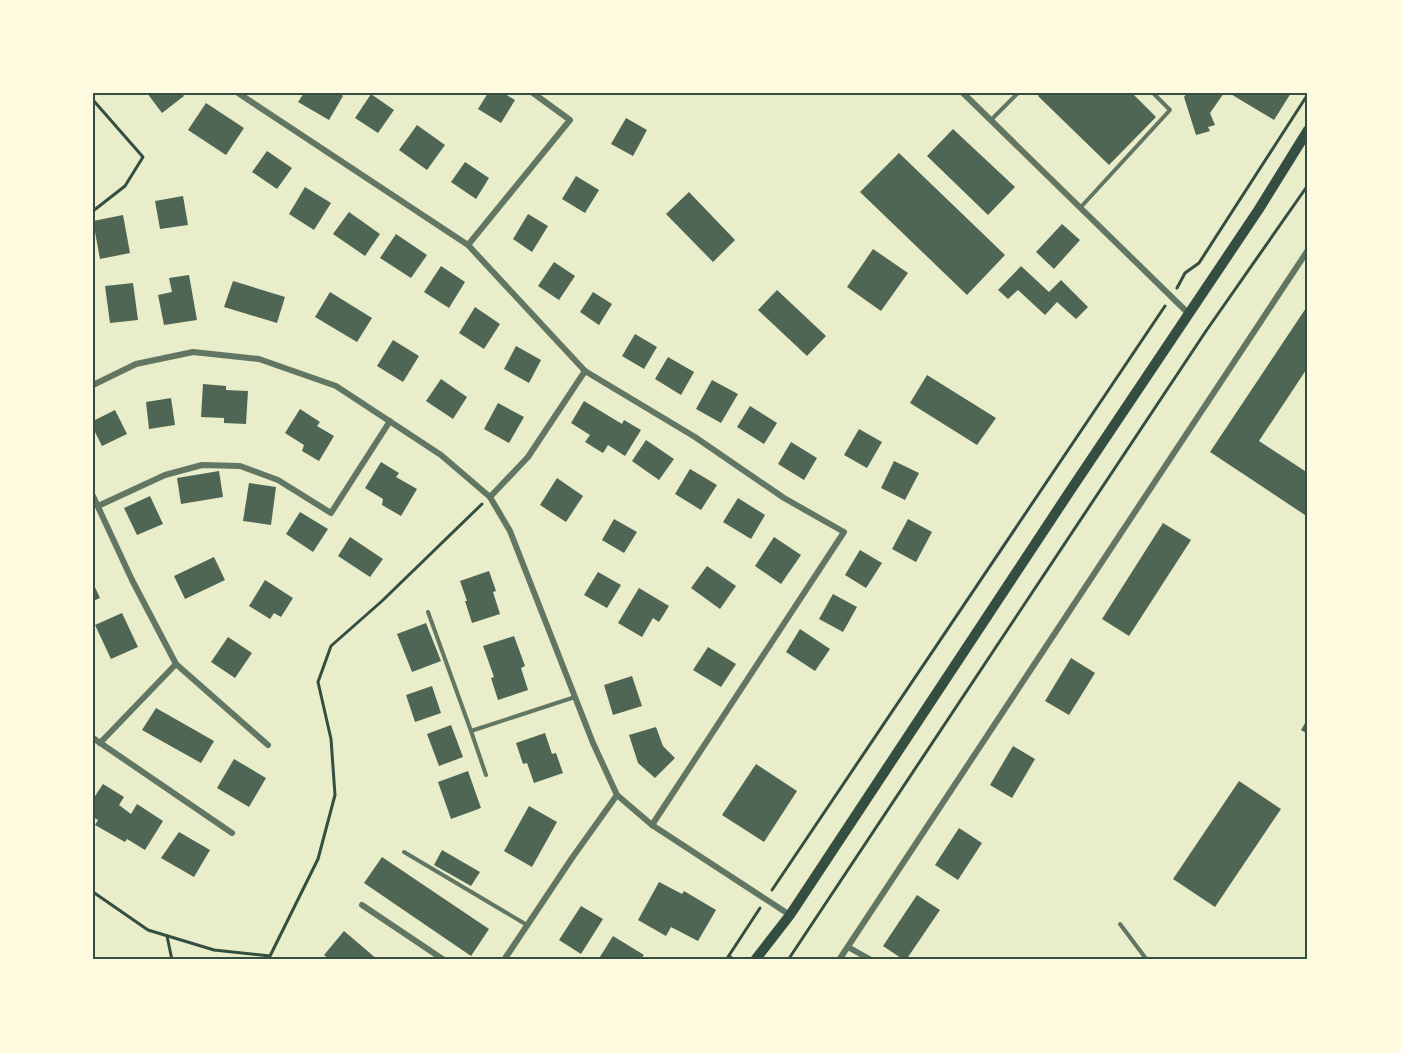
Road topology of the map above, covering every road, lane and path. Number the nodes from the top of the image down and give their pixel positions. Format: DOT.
graph roads {
  1 [pos="238,93"];
  2 [pos="533,93"];
  3 [pos="963,93"];
  4 [pos="1018,93"];
  5 [pos="1153,93"];
  6 [pos="1308,94"];
  7 [pos="93,100"];
  8 [pos="991,120"];
  9 [pos="1308,130"];
  10 [pos="1308,185"];
  11 [pos="1080,208"];
  12 [pos="93,212"];
  13 [pos="468,245"];
  14 [pos="1308,250"];
  15 [pos="1171,298"];
  16 [pos="1188,313"];
  17 [pos="585,371"];
  18 [pos="93,385"];
  19 [pos="390,421"];
  20 [pos="93,496"];
  21 [pos="490,497"];
  22 [pos="98,506"];
  23 [pos="428,612"];
  24 [pos="176,664"];
  25 [pos="574,697"];
  26 [pos="471,731"];
  27 [pos="93,738"];
  28 [pos="100,743"];
  29 [pos="268,745"];
  30 [pos="486,775"];
  31 [pos="617,795"];
  32 [pos="652,825"];
  33 [pos="232,833"];
  34 [pos="404,852"];
  35 [pos="93,892"];
  36 [pos="766,899"];
  37 [pos="362,905"];
  38 [pos="790,915"];
  39 [pos="1120,924"];
  40 [pos="527,925"];
  41 [pos="167,936"];
  42 [pos="848,947"];
  43 [pos="729,956"];
  44 [pos="270,959"];
  45 [pos="172,960"];
  46 [pos="444,960"];
  47 [pos="504,960"];
  48 [pos="726,960"];
  49 [pos="735,960"];
  50 [pos="755,960"];
  51 [pos="788,960"];
  52 [pos="839,960"];
  53 [pos="871,960"];
  54 [pos="1147,960"];
  1 -- 13 [label="street"];
  2 -- 13 [label="street"];
  3 -- 8 [label="street"];
  4 -- 8 [label="lane"];
  5 -- 11 [label="lane"];
  6 -- 15 [label="path"];
  7 -- 12 [label="path"];
  8 -- 11 [label="street"];
  9 -- 16 [label="main road"];
  10 -- 51 [label="path"];
  11 -- 15 [label="street"];
  13 -- 17 [label="street"];
  14 -- 42 [label="street"];
  15 -- 16 [label="street"];
  15 -- 36 [label="path"];
  16 -- 38 [label="main road"];
  17 -- 21 [label="street"];
  17 -- 32 [label="street"];
  18 -- 19 [label="street"];
  19 -- 21 [label="street"];
  19 -- 22 [label="street"];
  20 -- 22 [label="street"];
  21 -- 25 [label="street"];
  21 -- 44 [label="path"];
  22 -- 24 [label="street"];
  23 -- 26 [label="lane"];
  24 -- 28 [label="street"];
  24 -- 29 [label="street"];
  25 -- 26 [label="lane"];
  25 -- 31 [label="street"];
  26 -- 30 [label="lane"];
  27 -- 28 [label="street"];
  28 -- 33 [label="street"];
  31 -- 32 [label="street"];
  31 -- 40 [label="street"];
  32 -- 36 [label="street"];
  34 -- 40 [label="lane"];
  35 -- 41 [label="path"];
  36 -- 38 [label="street"];
  36 -- 43 [label="path"];
  37 -- 46 [label="street"];
  38 -- 50 [label="main road"];
  39 -- 54 [label="lane"];
  40 -- 47 [label="street"];
  41 -- 44 [label="path"];
  41 -- 45 [label="path"];
  42 -- 52 [label="street"];
  42 -- 53 [label="street"];
  43 -- 48 [label="path"];
  43 -- 49 [label="path"];
}
